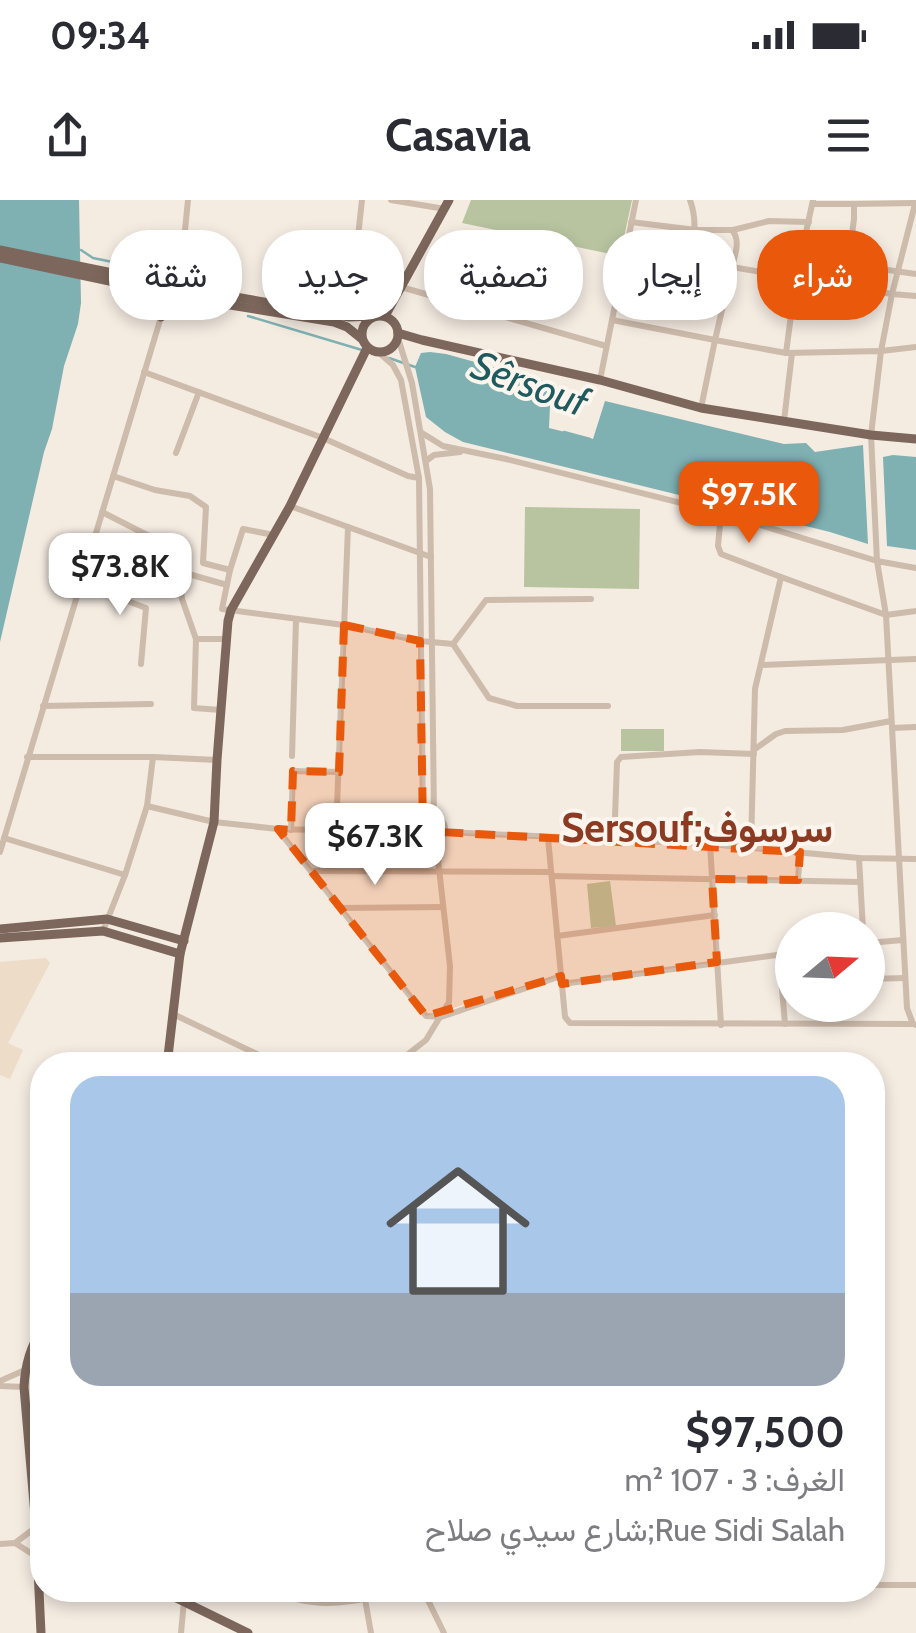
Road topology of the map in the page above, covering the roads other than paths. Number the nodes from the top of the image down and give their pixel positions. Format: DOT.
graph roads {
  1 [pos="188,200"];
  2 [pos="362,200"];
  3 [pos="394,200"];
  4 [pos="636,200"];
  5 [pos="690,200"];
  6 [pos="410,201"];
  7 [pos="813,202"];
  8 [pos="915,202"];
  9 [pos="447,204"];
  10 [pos="854,204"];
  11 [pos="631,222"];
  12 [pos="810,222"];
  13 [pos="185,230"];
  14 [pos="629,230"];
  15 [pos="696,230"];
  16 [pos="732,230"];
  17 [pos="808,230"];
  18 [pos="853,230"];
  19 [pos="912,231"];
  20 [pos="0,250"];
  21 [pos="0,258"];
  22 [pos="888,271"];
  23 [pos="896,272"];
  24 [pos="109,274"];
  25 [pos="916,274"];
  26 [pos="109,276"];
  27 [pos="404,282"];
  28 [pos="404,288"];
  29 [pos="888,293"];
  30 [pos="892,294"];
  31 [pos="916,296"];
  32 [pos="242,303"];
  33 [pos="160,320"];
  34 [pos="358,320"];
  35 [pos="370,320"];
  36 [pos="389,320"];
  37 [pos="612,320"];
  38 [pos="719,320"];
  39 [pos="792,320"];
  40 [pos="348,322"];
  41 [pos="398,335"];
  42 [pos="714,340"];
  43 [pos="369,346"];
  44 [pos="606,346"];
  45 [pos="916,347"];
  46 [pos="882,350"];
  47 [pos="788,353"];
  48 [pos="144,372"];
  49 [pos="600,380"];
  50 [pos="199,392"];
  51 [pos="701,408"];
  52 [pos="784,421"];
  53 [pos="422,433"];
  54 [pos="872,434"];
  55 [pos="322,438"];
  56 [pos="916,438"];
  57 [pos="471,452"];
  58 [pos="176,453"];
  59 [pos="426,462"];
  60 [pos="113,476"];
  61 [pos="419,478"];
  62 [pos="290,506"];
  63 [pos="102,512"];
  64 [pos="722,513"];
  65 [pos="348,527"];
  66 [pos="274,535"];
  67 [pos="419,553"];
  68 [pos="432,557"];
  69 [pos="877,561"];
  70 [pos="916,568"];
  71 [pos="230,570"];
  72 [pos="178,571"];
  73 [pos="781,577"];
  74 [pos="80,583"];
  75 [pos="227,585"];
  76 [pos="591,599"];
  77 [pos="231,610"];
  78 [pos="916,611"];
  79 [pos="886,616"];
  80 [pos="296,620"];
  81 [pos="344,626"];
  82 [pos="227,638"];
  83 [pos="196,639"];
  84 [pos="420,641"];
  85 [pos="430,642"];
  86 [pos="453,644"];
  87 [pos="916,660"];
  88 [pos="889,661"];
  89 [pos="140,664"];
  90 [pos="761,665"];
  91 [pos="150,704"];
  92 [pos="43,706"];
  93 [pos="608,706"];
  94 [pos="221,710"];
  95 [pos="892,724"];
  96 [pos="916,726"];
  97 [pos="754,752"];
  98 [pos="28,756"];
  99 [pos="292,756"];
  100 [pos="153,757"];
  101 [pos="217,760"];
  102 [pos="339,772"];
  103 [pos="146,806"];
  104 [pos="434,816"];
  105 [pos="615,818"];
  106 [pos="423,819"];
  107 [pos="214,822"];
  108 [pos="278,829"];
  109 [pos="291,830"];
  110 [pos="336,832"];
  111 [pos="445,832"];
  112 [pos="418,833"];
  113 [pos="4,838"];
  114 [pos="548,838"];
  115 [pos="436,842"];
  116 [pos="710,844"];
  117 [pos="751,846"];
  118 [pos="0,852"];
  119 [pos="800,852"];
  120 [pos="859,858"];
  121 [pos="916,859"];
  122 [pos="899,860"];
  123 [pos="311,870"];
  124 [pos="439,870"];
  125 [pos="552,874"];
  126 [pos="124,875"];
  127 [pos="712,879"];
  128 [pos="798,880"];
  129 [pos="860,882"];
  130 [pos="443,907"];
  131 [pos="341,908"];
  132 [pos="862,912"];
  133 [pos="714,914"];
  134 [pos="916,914"];
  135 [pos="902,915"];
  136 [pos="107,920"];
  137 [pos="0,928"];
  138 [pos="102,931"];
  139 [pos="557,936"];
  140 [pos="0,938"];
  141 [pos="903,940"];
  142 [pos="184,941"];
  143 [pos="885,942"];
  144 [pos="180,954"];
  145 [pos="775,955"];
  146 [pos="718,962"];
  147 [pos="905,978"];
  148 [pos="885,979"];
  149 [pos="561,980"];
  150 [pos="173,1014"];
  151 [pos="440,1017"];
  152 [pos="785,1024"];
  153 [pos="915,1024"];
  154 [pos="721,1025"];
  155 [pos="169,1052"];
  156 [pos="253,1052"];
  157 [pos="411,1052"];
  158 [pos="30,1354"];
  159 [pos="25,1370"];
  160 [pos="0,1383"];
  161 [pos="24,1388"];
  162 [pos="29,1439"];
  163 [pos="30,1452"];
  164 [pos="30,1531"];
  165 [pos="15,1542"];
  166 [pos="0,1544"];
  167 [pos="30,1552"];
  168 [pos="885,1585"];
  169 [pos="916,1585"];
  170 [pos="39,1602"];
  171 [pos="183,1602"];
  172 [pos="196,1602"];
  173 [pos="303,1602"];
  174 [pos="333,1602"];
  175 [pos="367,1602"];
  176 [pos="429,1602"];
  177 [pos="40,1633"];
  178 [pos="181,1633"];
  179 [pos="248,1633"];
  180 [pos="371,1633"];
  181 [pos="444,1633"];
  1 -- 13 [label="street"];
  2 -- 40 [label="street"];
  3 -- 6 [label="street"];
  4 -- 11 [label="street"];
  5 -- 15 [label="street"];
  6 -- 9 [label="street"];
  7 -- 10 [label="street"];
  7 -- 12 [label="street"];
  8 -- 10 [label="street"];
  8 -- 19 [label="street"];
  9 -- 27 [label="main road"];
  10 -- 18 [label="street"];
  11 -- 14 [label="street"];
  11 -- 15 [label="street"];
  12 -- 16 [label="street"];
  12 -- 17 [label="street"];
  19 -- 23 [label="street"];
  20 -- 24 [label="main road"];
  21 -- 26 [label="main road"];
  22 -- 23 [label="street"];
  23 -- 25 [label="street"];
  23 -- 30 [label="street"];
  28 -- 44 [label="street"];
  29 -- 30 [label="street"];
  30 -- 31 [label="street"];
  30 -- 46 [label="street"];
  32 -- 40 [label="main road"];
  33 -- 48 [label="street"];
  34 -- 40 [label="main road"];
  35 -- 43 [label="main road"];
  36 -- 41 [label="main road"];
  37 -- 42 [label="street"];
  37 -- 44 [label="street"];
  38 -- 42 [label="street"];
  39 -- 47 [label="street"];
  40 -- 43 [label="main road"];
  41 -- 43 [label="main road"];
  41 -- 49 [label="main road"];
  41 -- 53 [label="street"];
  42 -- 47 [label="street"];
  42 -- 51 [label="street"];
  43 -- 55 [label="main road"];
  43 -- 61 [label="street"];
  44 -- 49 [label="street"];
  45 -- 46 [label="street"];
  46 -- 47 [label="street"];
  46 -- 54 [label="street"];
  47 -- 52 [label="street"];
  48 -- 50 [label="street"];
  48 -- 60 [label="street"];
  49 -- 51 [label="main road"];
  50 -- 55 [label="street"];
  50 -- 58 [label="street"];
  51 -- 52 [label="main road"];
  52 -- 54 [label="main road"];
  53 -- 57 [label="street"];
  53 -- 59 [label="street"];
  54 -- 56 [label="main road"];
  54 -- 69 [label="street"];
  55 -- 61 [label="street"];
  55 -- 62 [label="main road"];
  57 -- 59 [label="street"];
  57 -- 64 [label="street"];
  59 -- 68 [label="street"];
  60 -- 63 [label="street"];
  60 -- 71 [label="street"];
  61 -- 67 [label="street"];
  62 -- 65 [label="street"];
  62 -- 66 [label="main road"];
  63 -- 72 [label="street"];
  63 -- 74 [label="street"];
  64 -- 69 [label="street"];
  64 -- 73 [label="street"];
  65 -- 67 [label="street"];
  65 -- 81 [label="street"];
  66 -- 71 [label="street"];
  66 -- 77 [label="main road"];
  67 -- 68 [label="street"];
  67 -- 84 [label="street"];
  68 -- 85 [label="street"];
  69 -- 70 [label="street"];
  69 -- 79 [label="street"];
  71 -- 75 [label="street"];
  72 -- 75 [label="street"];
  72 -- 83 [label="street"];
  73 -- 79 [label="street"];
  73 -- 90 [label="street"];
  74 -- 89 [label="street"];
  74 -- 92 [label="street"];
  75 -- 77 [label="street"];
  76 -- 86 [label="street"];
  77 -- 80 [label="street"];
  77 -- 82 [label="main road"];
  78 -- 79 [label="street"];
  79 -- 88 [label="street"];
  80 -- 81 [label="street"];
  80 -- 99 [label="street"];
  81 -- 84 [label="street"];
  81 -- 102 [label="street"];
  82 -- 83 [label="street"];
  82 -- 94 [label="main road"];
  83 -- 94 [label="street"];
  84 -- 85 [label="street"];
  84 -- 106 [label="street"];
  85 -- 86 [label="street"];
  85 -- 104 [label="street"];
  86 -- 93 [label="street"];
  87 -- 88 [label="street"];
  88 -- 90 [label="street"];
  88 -- 95 [label="street"];
  90 -- 97 [label="street"];
  91 -- 92 [label="street"];
  92 -- 98 [label="street"];
  94 -- 101 [label="main road"];
  95 -- 96 [label="street"];
  95 -- 97 [label="street"];
  95 -- 122 [label="street"];
  97 -- 105 [label="street"];
  97 -- 117 [label="street"];
  98 -- 100 [label="street"];
  98 -- 113 [label="street"];
  100 -- 101 [label="street"];
  100 -- 103 [label="street"];
  101 -- 107 [label="main road"];
  102 -- 109 [label="street"];
  102 -- 110 [label="street"];
  103 -- 107 [label="street"];
  103 -- 126 [label="street"];
  104 -- 106 [label="street"];
  104 -- 111 [label="street"];
  106 -- 112 [label="street"];
  107 -- 108 [label="street"];
  107 -- 142 [label="main road"];
  108 -- 109 [label="street"];
  108 -- 123 [label="street"];
  109 -- 110 [label="street"];
  110 -- 112 [label="street"];
  111 -- 114 [label="street"];
  111 -- 115 [label="street"];
  112 -- 115 [label="street"];
  113 -- 118 [label="street"];
  113 -- 126 [label="street"];
  114 -- 116 [label="street"];
  114 -- 125 [label="street"];
  115 -- 124 [label="street"];
  116 -- 117 [label="street"];
  116 -- 127 [label="street"];
  117 -- 119 [label="street"];
  119 -- 120 [label="street"];
  119 -- 128 [label="street"];
  120 -- 122 [label="street"];
  120 -- 129 [label="street"];
  121 -- 122 [label="street"];
  122 -- 135 [label="street"];
  123 -- 124 [label="street"];
  123 -- 131 [label="street"];
  124 -- 125 [label="street"];
  124 -- 130 [label="street"];
  125 -- 127 [label="street"];
  125 -- 139 [label="street"];
  126 -- 136 [label="street"];
  127 -- 128 [label="street"];
  127 -- 133 [label="street"];
  128 -- 129 [label="street"];
  129 -- 132 [label="street"];
  130 -- 131 [label="street"];
  130 -- 151 [label="street"];
  131 -- 151 [label="street"];
  133 -- 139 [label="street"];
  133 -- 146 [label="street"];
  134 -- 135 [label="street"];
  135 -- 141 [label="street"];
  136 -- 137 [label="main road"];
  136 -- 138 [label="street"];
  136 -- 142 [label="main road"];
  138 -- 140 [label="main road"];
  138 -- 144 [label="main road"];
  139 -- 149 [label="street"];
  141 -- 143 [label="street"];
  141 -- 147 [label="street"];
  142 -- 144 [label="main road"];
  144 -- 150 [label="main road"];
  145 -- 146 [label="street"];
  146 -- 149 [label="street"];
  146 -- 154 [label="street"];
  147 -- 148 [label="street"];
  147 -- 153 [label="street"];
  149 -- 151 [label="street"];
  149 -- 154 [label="street"];
  150 -- 155 [label="main road"];
  150 -- 156 [label="street"];
  151 -- 157 [label="street"];
  152 -- 153 [label="street"];
  152 -- 154 [label="street"];
  158 -- 159 [label="main road"];
  159 -- 160 [label="street"];
  159 -- 161 [label="main road"];
  160 -- 161 [label="street"];
  161 -- 162 [label="main road"];
  162 -- 163 [label="main road"];
  164 -- 165 [label="street"];
  165 -- 166 [label="street"];
  165 -- 167 [label="street"];
  168 -- 169 [label="street"];
  170 -- 177 [label="main road"];
  171 -- 178 [label="street"];
  172 -- 179 [label="main road"];
  173 -- 174 [label="street"];
  175 -- 180 [label="street"];
  176 -- 181 [label="street"];
}
